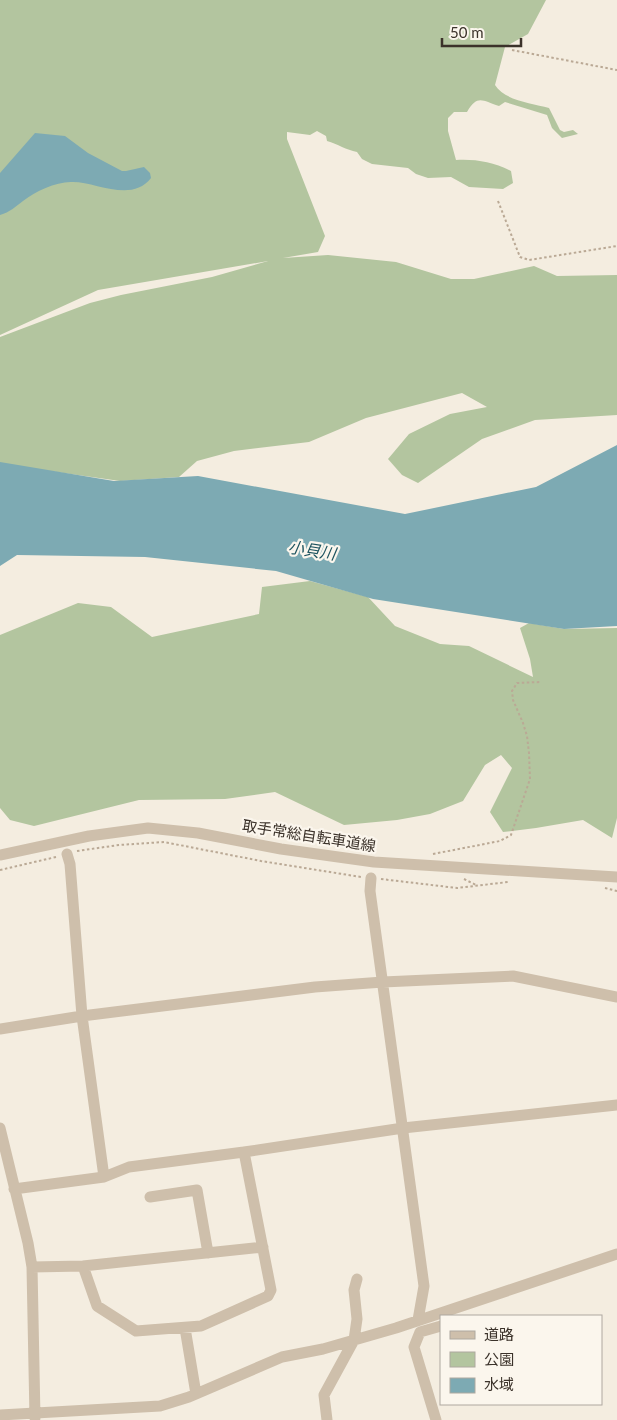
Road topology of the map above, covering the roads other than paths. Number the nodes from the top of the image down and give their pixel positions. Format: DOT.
graph roads {
  1 [pos="67,854"];
  2 [pos="0,855"];
  3 [pos="617,877"];
  4 [pos="371,878"];
  5 [pos="383,982"];
  6 [pos="617,997"];
  7 [pos="82,1016"];
  8 [pos="0,1029"];
  9 [pos="617,1105"];
  10 [pos="0,1128"];
  11 [pos="403,1128"];
  12 [pos="244,1152"];
  13 [pos="104,1177"];
  14 [pos="14,1189"];
  15 [pos="150,1198"];
  16 [pos="263,1247"];
  17 [pos="208,1253"];
  18 [pos="617,1254"];
  19 [pos="83,1266"];
  20 [pos="32,1267"];
  21 [pos="358,1279"];
  22 [pos="451,1313"];
  23 [pos="440,1315"];
  24 [pos="418,1320"];
  25 [pos="440,1326"];
  26 [pos="186,1328"];
  27 [pos="354,1340"];
  28 [pos="196,1394"];
  29 [pos="0,1415"];
  30 [pos="35,1416"];
  31 [pos="327,1420"];
  32 [pos="436,1420"];
  1 -- 7 [label="street"];
  2 -- 3 [label="street, 取手常総自転車道線"];
  4 -- 5 [label="street"];
  5 -- 6 [label="street"];
  5 -- 7 [label="street"];
  5 -- 11 [label="street"];
  7 -- 8 [label="street"];
  7 -- 13 [label="street"];
  9 -- 11 [label="street"];
  10 -- 14 [label="street"];
  11 -- 12 [label="street"];
  11 -- 24 [label="street"];
  12 -- 13 [label="street"];
  12 -- 16 [label="street"];
  13 -- 14 [label="street"];
  14 -- 20 [label="street"];
  15 -- 17 [label="street"];
  16 -- 17 [label="street"];
  16 -- 26 [label="street"];
  17 -- 19 [label="street"];
  18 -- 22 [label="street"];
  19 -- 20 [label="street"];
  19 -- 26 [label="street"];
  20 -- 30 [label="street"];
  21 -- 27 [label="street"];
  23 -- 24 [label="street"];
  24 -- 27 [label="street"];
  25 -- 32 [label="street"];
  26 -- 28 [label="street"];
  27 -- 28 [label="street"];
  27 -- 31 [label="street"];
  28 -- 30 [label="street"];
  29 -- 30 [label="street"];
}
